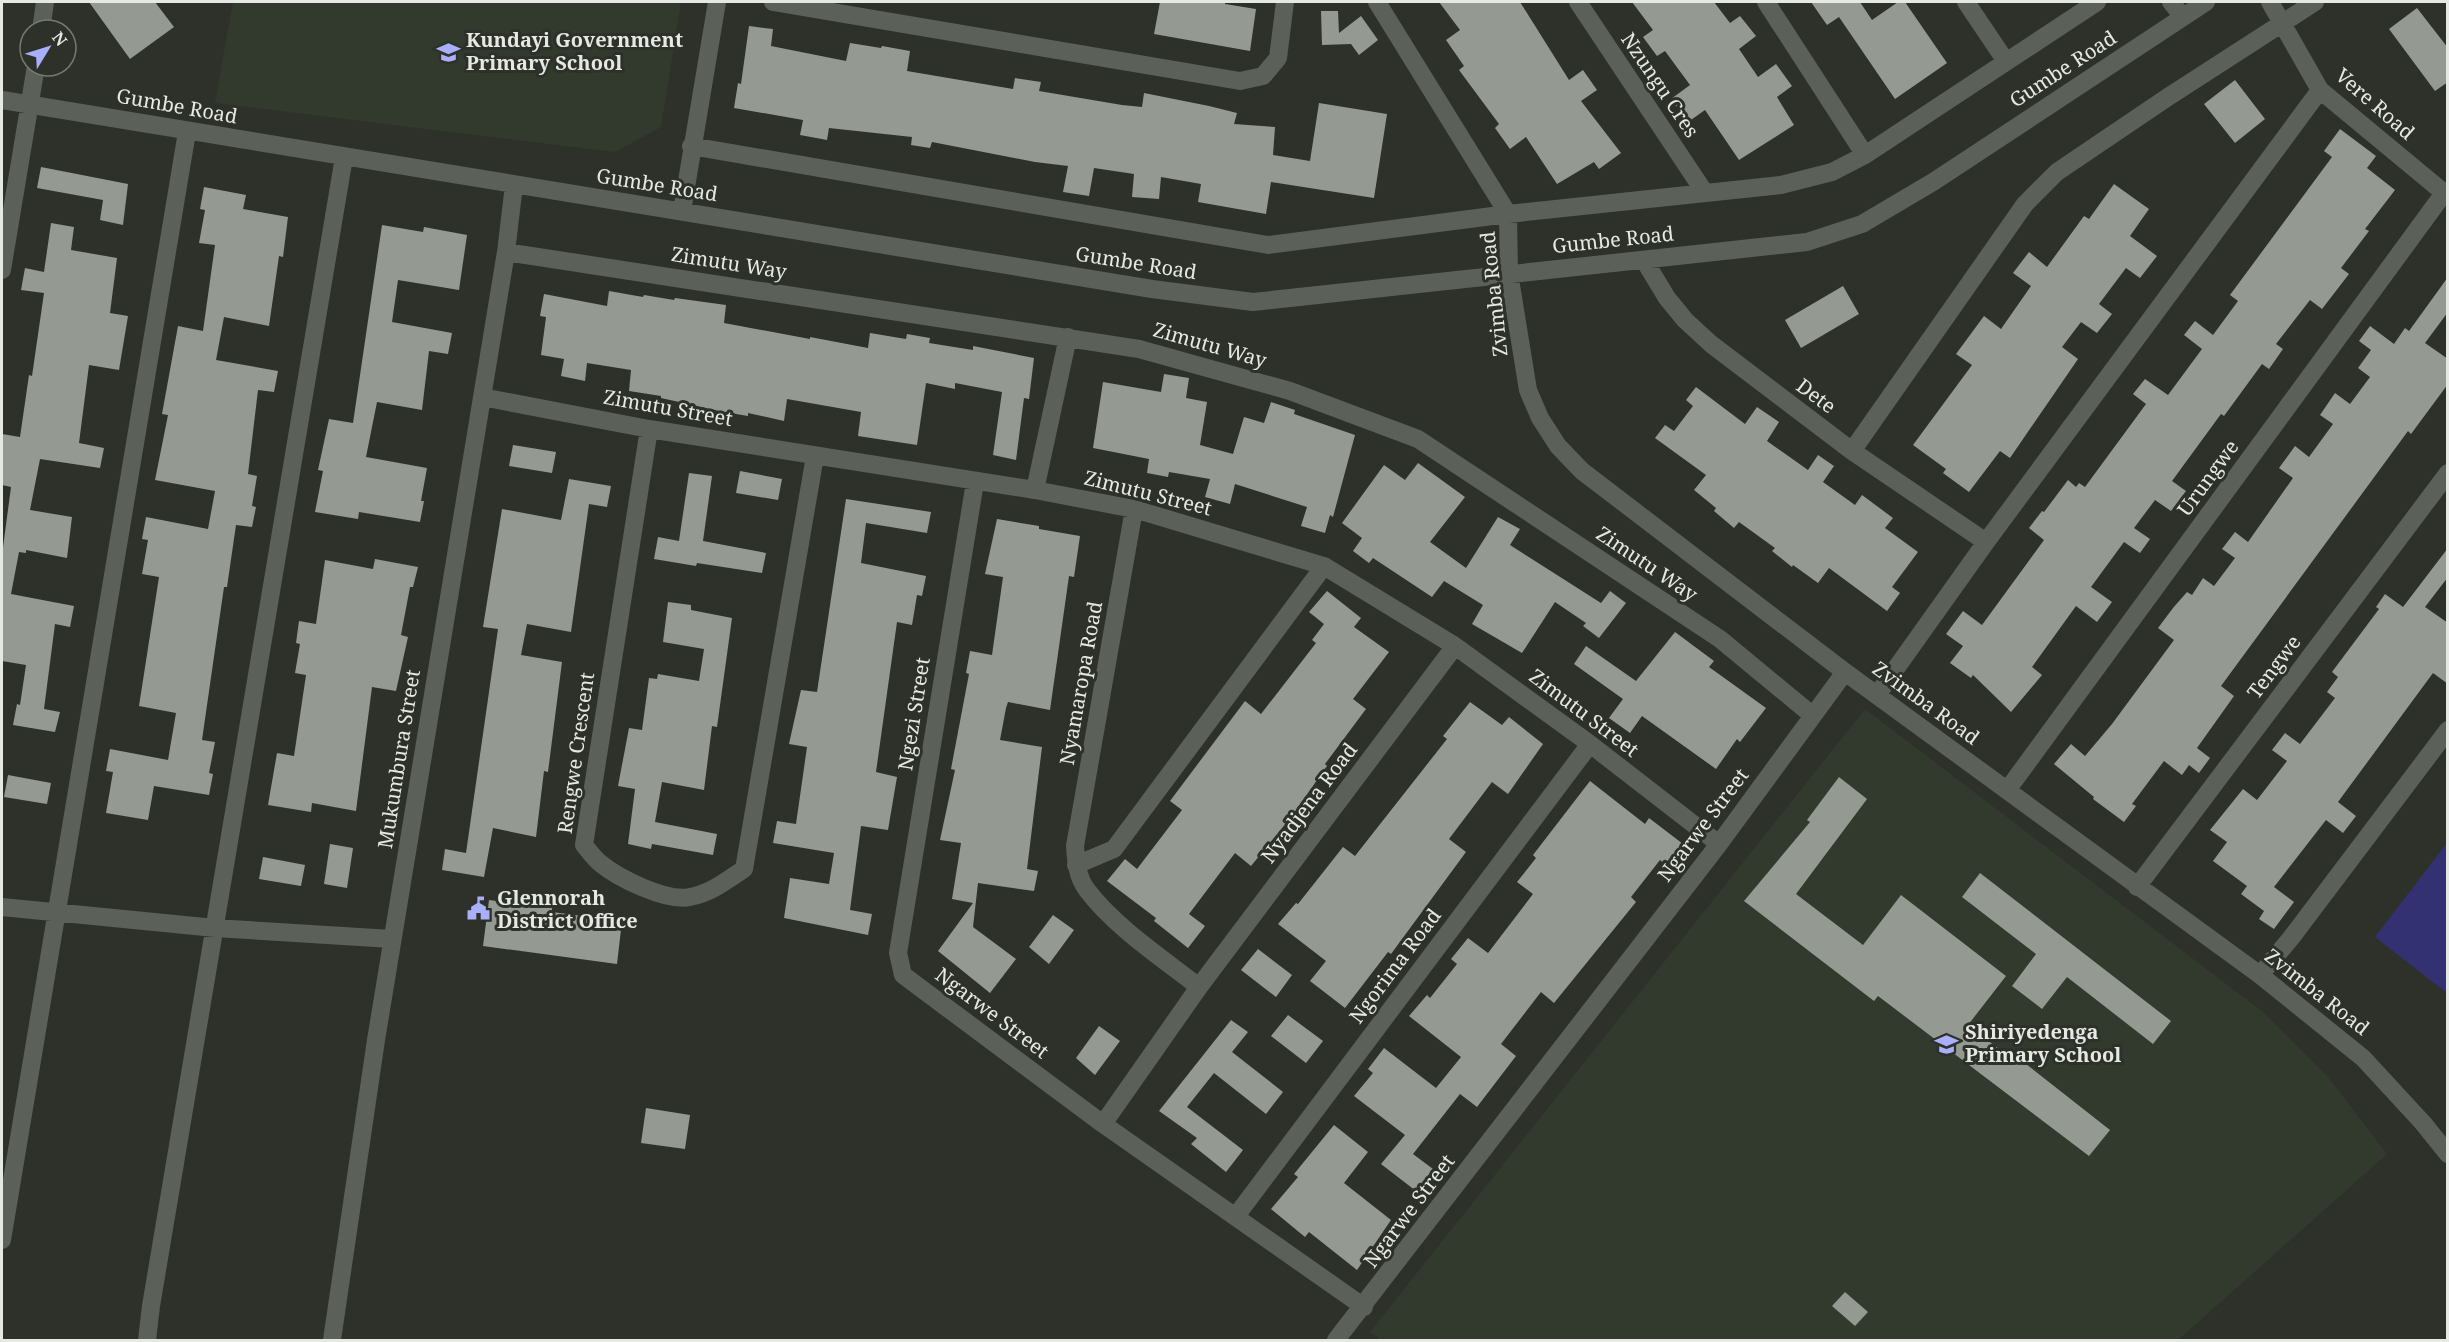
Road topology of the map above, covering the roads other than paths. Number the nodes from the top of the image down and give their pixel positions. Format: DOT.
graph roads {
  1 [pos="45,2"];
  2 [pos="717,2"];
  3 [pos="773,2"];
  4 [pos="1286,2"];
  5 [pos="1377,2"];
  6 [pos="1578,2"];
  7 [pos="1766,2"];
  8 [pos="1966,2"];
  9 [pos="2097,2"];
  10 [pos="2171,2"];
  11 [pos="2206,2"];
  12 [pos="2270,2"];
  13 [pos="2315,2"];
  14 [pos="2183,17"];
  15 [pos="43,18"];
  16 [pos="2282,22"];
  17 [pos="2005,60"];
  18 [pos="34,78"];
  19 [pos="2320,90"];
  20 [pos="2,100"];
  21 [pos="30,104"];
  22 [pos="187,132"];
  23 [pos="691,147"];
  24 [pos="1864,155"];
  25 [pos="344,157"];
  26 [pos="514,185"];
  27 [pos="1705,194"];
  28 [pos="2446,194"];
  29 [pos="682,211"];
  30 [pos="1508,214"];
  31 [pos="506,252"];
  32 [pos="1644,260"];
  33 [pos="2,270"];
  34 [pos="1509,273"];
  35 [pos="1068,337"];
  36 [pos="482,397"];
  37 [pos="650,429"];
  38 [pos="1852,451"];
  39 [pos="815,456"];
  40 [pos="2448,473"];
  41 [pos="975,482"];
  42 [pos="1035,490"];
  43 [pos="1134,509"];
  44 [pos="1986,542"];
  45 [pos="1324,566"];
  46 [pos="1455,646"];
  47 [pos="1845,672"];
  48 [pos="1877,695"];
  49 [pos="1812,715"];
  50 [pos="2448,730"];
  51 [pos="1590,744"];
  52 [pos="2008,789"];
  53 [pos="1719,844"];
  54 [pos="1076,865"];
  55 [pos="2137,887"];
  56 [pos="2,908"];
  57 [pos="56,912"];
  58 [pos="215,928"];
  59 [pos="392,939"];
  60 [pos="898,953"];
  61 [pos="2260,975"];
  62 [pos="1199,987"];
  63 [pos="1103,1124"];
  64 [pos="2448,1154"];
  65 [pos="1236,1216"];
  66 [pos="2,1240"];
  67 [pos="1364,1306"];
  68 [pos="147,1341"];
  69 [pos="332,1341"];
  70 [pos="1336,1341"];
  1 -- 15 [label="street"];
  2 -- 23 [label="street"];
  3 -- 4 [label="street"];
  5 -- 30 [label="street"];
  6 -- 27 [label="street, Nzungu Cres"];
  7 -- 24 [label="street"];
  8 -- 17 [label="street"];
  9 -- 17 [label="street"];
  10 -- 14 [label="street"];
  11 -- 14 [label="street, Gumbe Road"];
  12 -- 16 [label="street, Vere Road"];
  13 -- 16 [label="street"];
  14 -- 32 [label="street, Gumbe Road"];
  16 -- 19 [label="street, Vere Road"];
  16 -- 38 [label="street"];
  17 -- 24 [label="street"];
  18 -- 21 [label="street"];
  19 -- 28 [label="street, Vere Road"];
  19 -- 44 [label="street"];
  20 -- 21 [label="street, Gumbe Road"];
  21 -- 22 [label="street, Gumbe Road"];
  21 -- 33 [label="street"];
  22 -- 25 [label="street, Gumbe Road"];
  22 -- 57 [label="street"];
  23 -- 29 [label="street"];
  23 -- 30 [label="street"];
  24 -- 27 [label="street"];
  25 -- 26 [label="street, Gumbe Road"];
  25 -- 58 [label="street"];
  26 -- 29 [label="street, Gumbe Road"];
  26 -- 31 [label="street, Mukumbura Street"];
  27 -- 30 [label="street"];
  28 -- 52 [label="street, Urungwe"];
  29 -- 34 [label="street, Gumbe Road"];
  30 -- 34 [label="street, Zvimba Road"];
  31 -- 35 [label="street, Zimutu Way"];
  31 -- 36 [label="street, Mukumbura Street"];
  32 -- 34 [label="street, Gumbe Road"];
  32 -- 38 [label="street, Dete"];
  34 -- 47 [label="street, Zvimba Road"];
  35 -- 42 [label="street"];
  35 -- 49 [label="street, Zimutu Way"];
  36 -- 37 [label="street, Zimutu Street"];
  36 -- 59 [label="street, Mukumbura Street"];
  37 -- 39 [label="street, Zimutu Street"];
  37 -- 39 [label="street, Rengwe Crescent"];
  38 -- 44 [label="street, Dete"];
  39 -- 41 [label="street, Zimutu Street"];
  40 -- 55 [label="street, Tengwe"];
  41 -- 42 [label="street, Zimutu Street"];
  41 -- 60 [label="street, Ngezi Street"];
  42 -- 43 [label="street, Zimutu Street"];
  43 -- 45 [label="street, Zimutu Street"];
  43 -- 54 [label="street, Nyamaropa Road"];
  44 -- 48 [label="street"];
  45 -- 46 [label="street, Zimutu Street"];
  45 -- 54 [label="street"];
  46 -- 51 [label="street, Zimutu Street"];
  46 -- 62 [label="street, Nyadjena Road"];
  47 -- 48 [label="street, Zvimba Road"];
  47 -- 49 [label="street, Ngarwe Street"];
  48 -- 52 [label="street, Zvimba Road"];
  49 -- 53 [label="street, Ngarwe Street"];
  50 -- 61 [label="street"];
  51 -- 53 [label="street, Zimutu Street"];
  51 -- 65 [label="street, Ngorima Road"];
  52 -- 55 [label="street, Zvimba Road"];
  53 -- 67 [label="street, Ngarwe Street"];
  54 -- 62 [label="street"];
  55 -- 61 [label="street, Zvimba Road"];
  56 -- 57 [label="street"];
  57 -- 58 [label="street"];
  57 -- 66 [label="street"];
  58 -- 59 [label="street"];
  58 -- 68 [label="street"];
  59 -- 69 [label="street, Mukumbura Street"];
  60 -- 63 [label="street, Ngarwe Street"];
  61 -- 64 [label="street, Zvimba Road"];
  62 -- 63 [label="street, Nyadjena Road"];
  63 -- 65 [label="street, Ngarwe Street"];
  65 -- 67 [label="street, Ngarwe Street"];
  67 -- 70 [label="street"];
}
